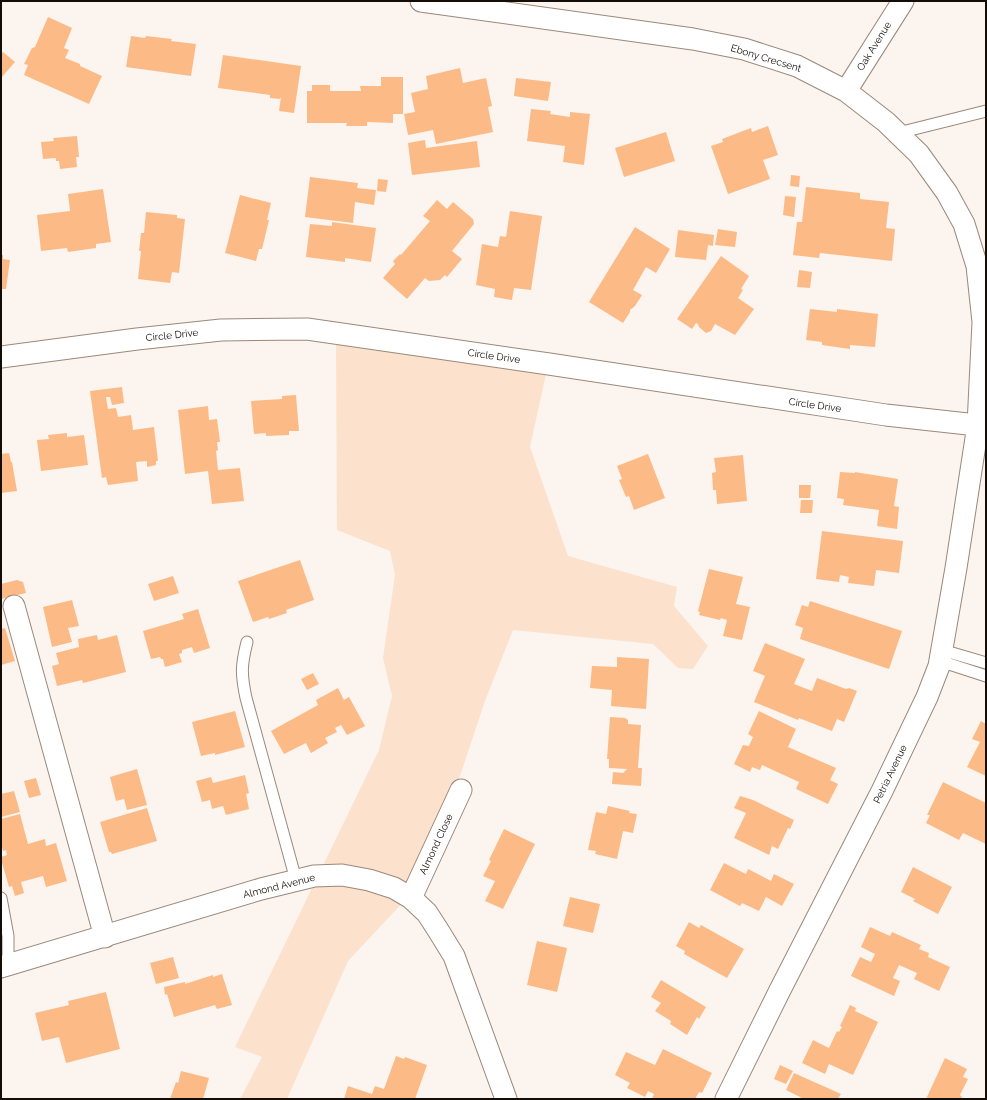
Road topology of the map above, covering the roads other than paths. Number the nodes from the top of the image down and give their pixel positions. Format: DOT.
graph roads {
  1 [pos="421,1"];
  2 [pos="903,1"];
  3 [pos="846,91"];
  4 [pos="986,111"];
  5 [pos="898,133"];
  6 [pos="1,357"];
  7 [pos="982,425"];
  8 [pos="14,606"];
  9 [pos="246,642"];
  10 [pos="941,656"];
  11 [pos="986,663"];
  12 [pos="986,676"];
  13 [pos="461,790"];
  14 [pos="296,880"];
  15 [pos="1,898"];
  16 [pos="411,898"];
  17 [pos="105,937"];
  18 [pos="5,966"];
  19 [pos="506,1099"];
  20 [pos="726,1099"];
  1 -- 3 [label="street, Ebony Crecsent"];
  2 -- 3 [label="street, Oak Avenue"];
  3 -- 5 [label="street, Ebony Crecsent"];
  4 -- 5 [label="lane"];
  5 -- 7 [label="street, Ebony Crecsent"];
  6 -- 7 [label="street, Circle Drive"];
  7 -- 10 [label="street, Petria Avenue"];
  8 -- 17 [label="street"];
  9 -- 14 [label="lane"];
  10 -- 11 [label="lane"];
  10 -- 12 [label="lane"];
  10 -- 20 [label="street, Petria Avenue"];
  13 -- 16 [label="street, Almond Close"];
  14 -- 16 [label="street, Almond Avenue"];
  14 -- 17 [label="street, Almond Avenue"];
  15 -- 18 [label="lane"];
  16 -- 19 [label="street, Almond Avenue"];
  17 -- 18 [label="street, Almond Avenue"];
}
